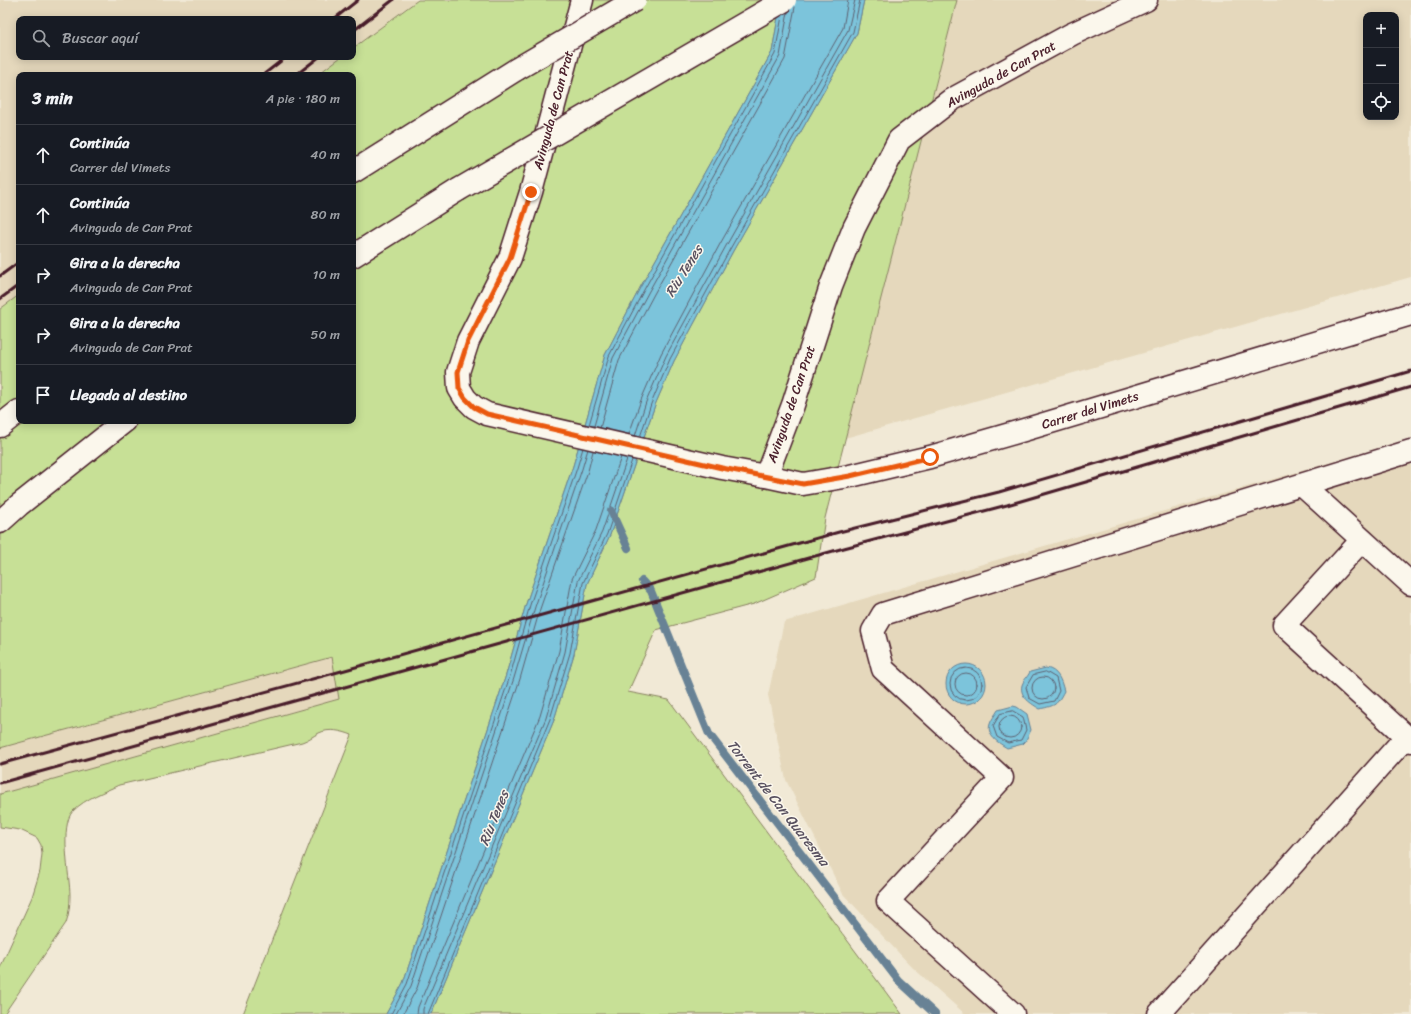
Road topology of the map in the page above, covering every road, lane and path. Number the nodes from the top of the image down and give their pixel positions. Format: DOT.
graph roads {
  1 [pos="582,0"];
  2 [pos="635,0"];
  3 [pos="785,0"];
  4 [pos="1146,0"];
  5 [pos="356,170"];
  6 [pos="356,254"];
  7 [pos="1411,314"];
  8 [pos="16,414"];
  9 [pos="121,424"];
  10 [pos="0,426"];
  11 [pos="1411,451"];
  12 [pos="766,476"];
  13 [pos="1302,485"];
  14 [pos="0,522"];
  15 [pos="1362,540"];
  16 [pos="1411,584"];
  17 [pos="1408,739"];
  18 [pos="1013,1014"];
  19 [pos="1159,1014"];
  1 -- 12 [label="main road, Avinguda de Can Prat"];
  2 -- 5 [label="main road, bridge"];
  3 -- 6 [label="main road, bridge"];
  4 -- 12 [label="main road, Avinguda de Can Prat"];
  7 -- 12 [label="main road, Carrer del Vimets"];
  8 -- 10 [label="main road"];
  9 -- 14 [label="main road"];
  11 -- 13 [label="main road"];
  13 -- 15 [label="main road"];
  13 -- 18 [label="main road"];
  15 -- 16 [label="main road"];
  15 -- 17 [label="main road"];
  17 -- 19 [label="main road"];
}
